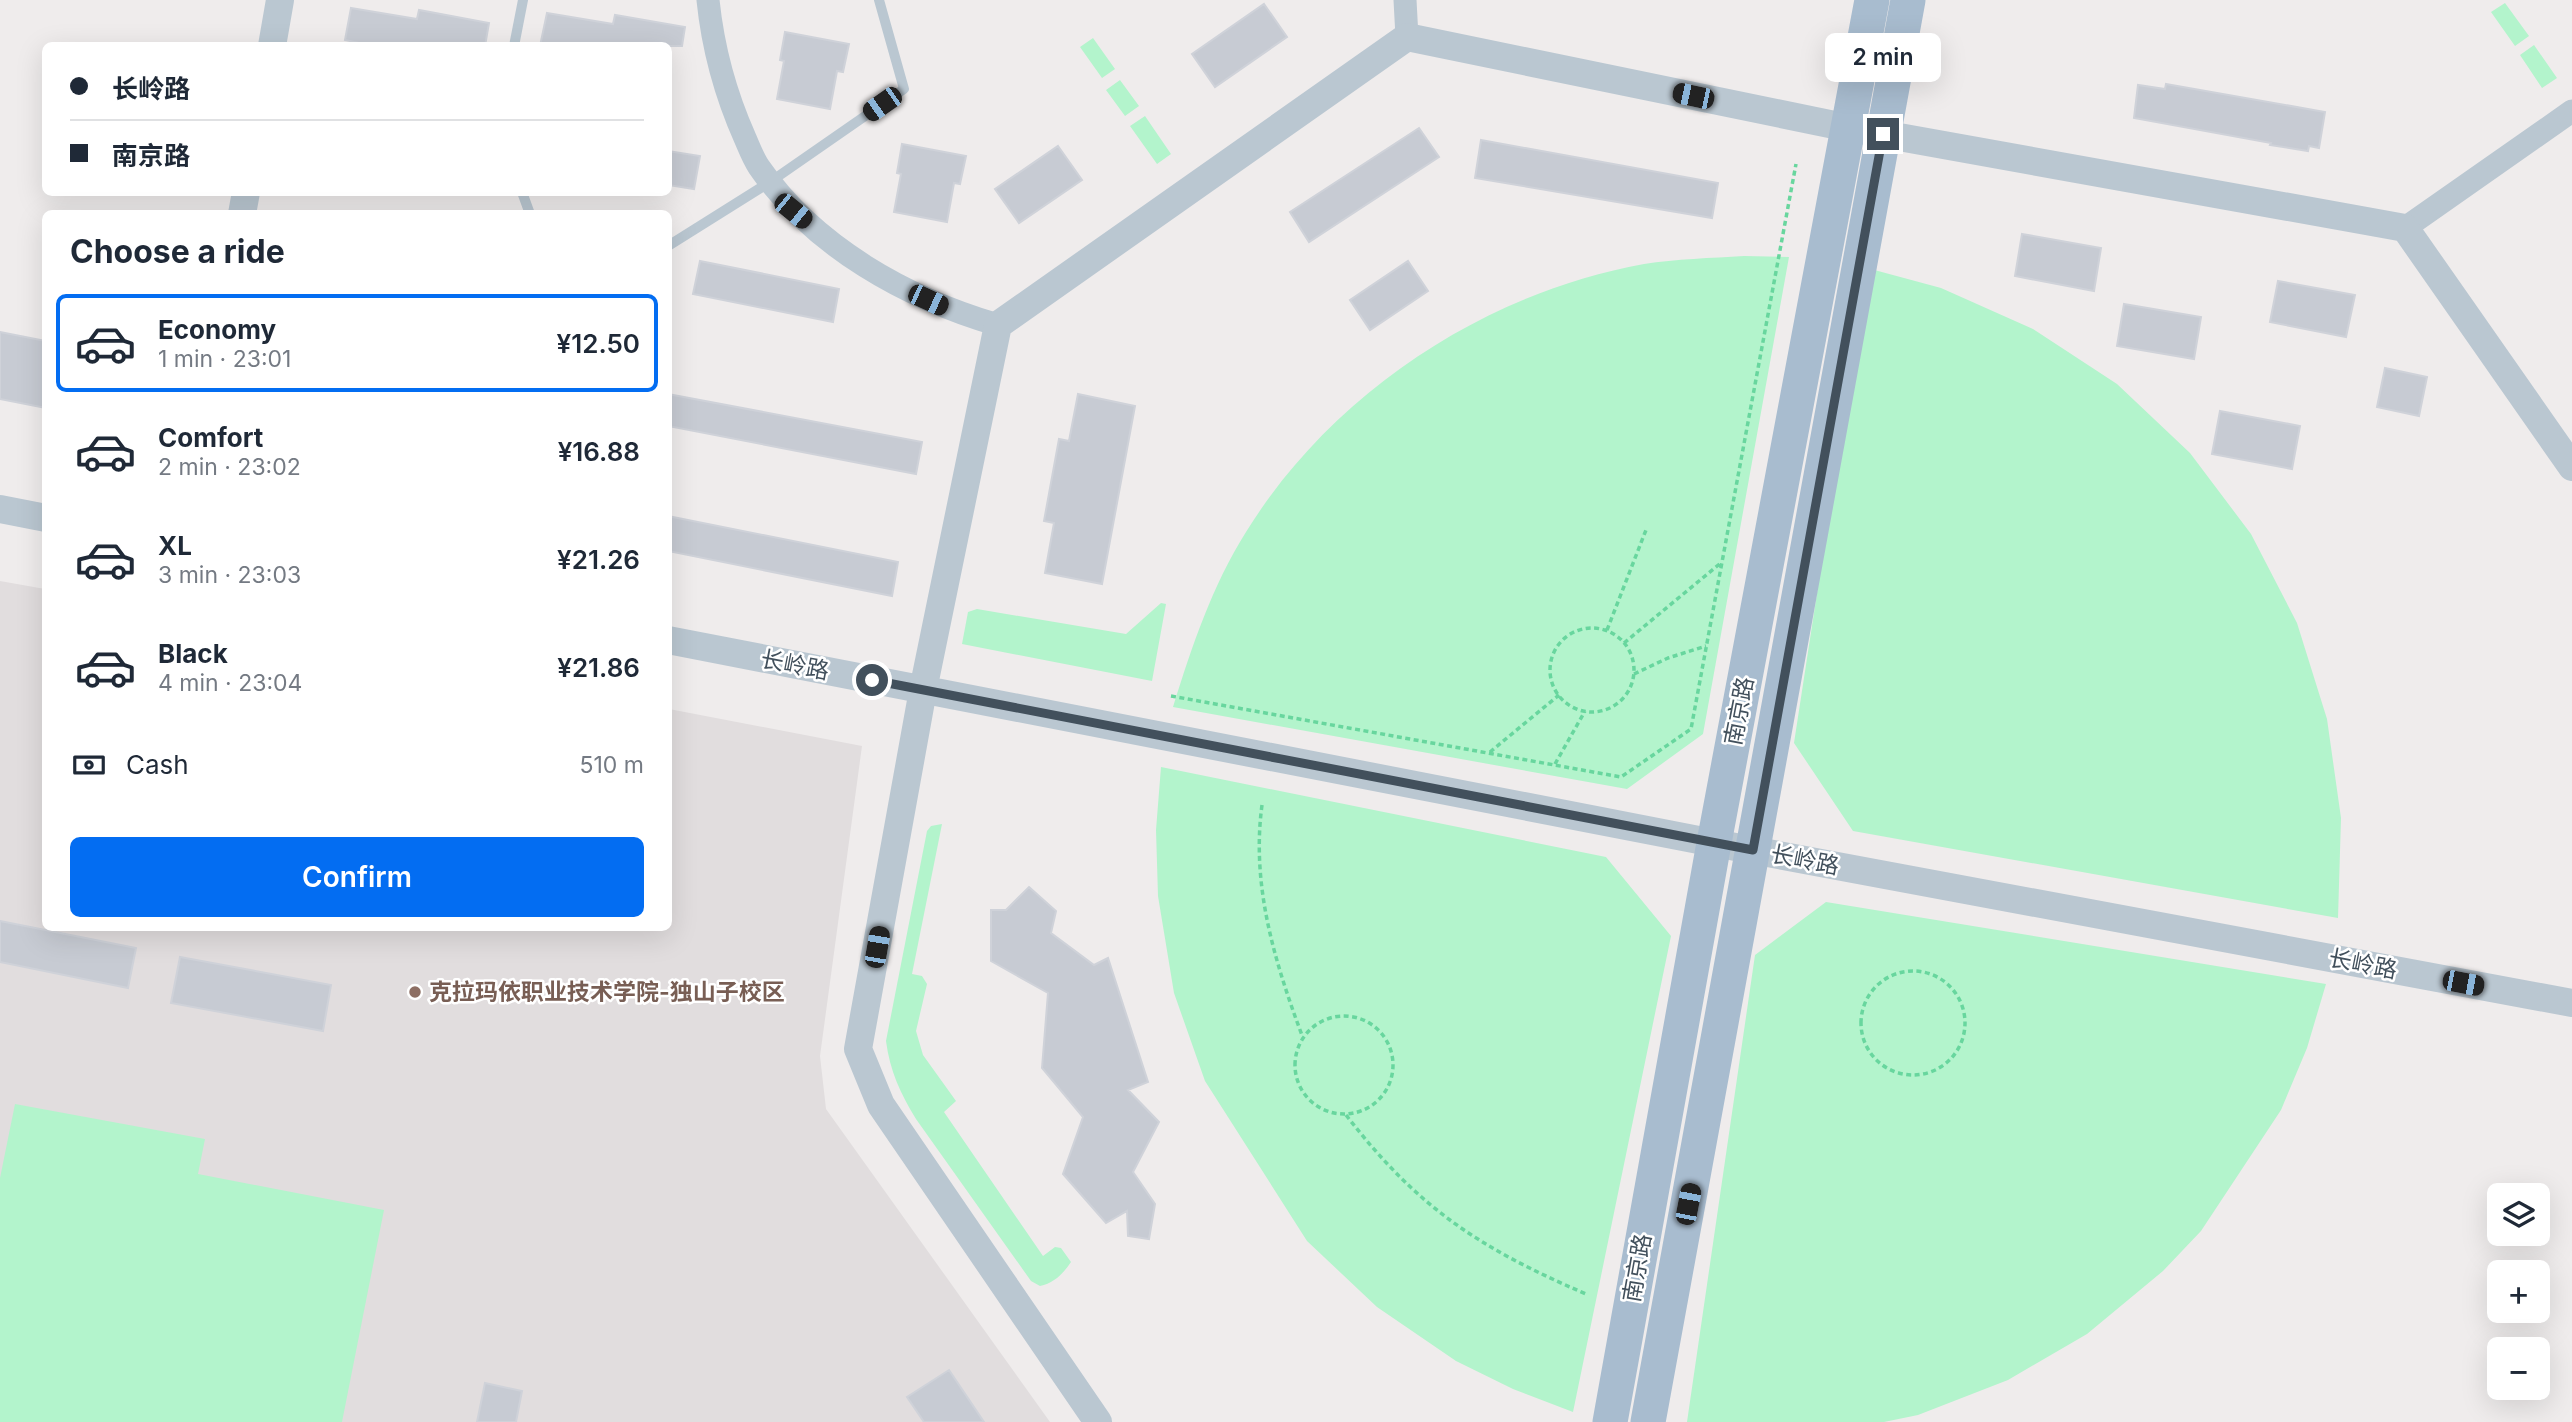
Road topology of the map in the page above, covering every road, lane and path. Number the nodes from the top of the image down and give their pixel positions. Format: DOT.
graph roads {
  1 [pos="280,0"];
  2 [pos="523,0"];
  3 [pos="708,0"];
  4 [pos="879,0"];
  5 [pos="1405,0"];
  6 [pos="1872,0"];
  7 [pos="1908,0"];
  8 [pos="1407,37"];
  9 [pos="273,42"];
  10 [pos="515,42"];
  11 [pos="2572,111"];
  12 [pos="1849,128"];
  13 [pos="1883,134"];
  14 [pos="1796,164"];
  15 [pos="770,182"];
  16 [pos="2405,228"];
  17 [pos="672,243"];
  18 [pos="998,325"];
  19 [pos="2572,467"];
  20 [pos="0,509"];
  21 [pos="42,517"];
  22 [pos="1646,530"];
  23 [pos="1722,562"];
  24 [pos="1607,630"];
  25 [pos="672,641"];
  26 [pos="1624,643"];
  27 [pos="1706,646"];
  28 [pos="1634,674"];
  29 [pos="923,690"];
  30 [pos="1559,695"];
  31 [pos="1171,696"];
  32 [pos="1585,711"];
  33 [pos="1490,752"];
  34 [pos="1554,764"];
  35 [pos="1262,805"];
  36 [pos="1714,843"];
  37 [pos="1753,850"];
  38 [pos="1865,1001"];
  39 [pos="2572,1003"];
  40 [pos="1303,1039"];
  41 [pos="1346,1115"];
  42 [pos="1586,1294"];
  43 [pos="1098,1422"];
  44 [pos="1610,1422"];
  45 [pos="1648,1422"];
  1 -- 9 [label="street"];
  2 -- 10 [label="lane"];
  3 -- 15 [label="street"];
  4 -- 15 [label="lane"];
  5 -- 8 [label="street"];
  6 -- 12 [label="main road, 南京路"];
  7 -- 13 [label="main road, 南京路"];
  8 -- 12 [label="street"];
  8 -- 18 [label="street"];
  11 -- 16 [label="street"];
  12 -- 13 [label="street"];
  12 -- 36 [label="main road, 南京路"];
  13 -- 16 [label="street"];
  13 -- 37 [label="main road, 南京路"];
  14 -- 23 [label="path"];
  15 -- 17 [label="lane"];
  15 -- 18 [label="street"];
  16 -- 19 [label="street"];
  18 -- 29 [label="street"];
  20 -- 21 [label="street"];
  22 -- 24 [label="path"];
  23 -- 26 [label="path"];
  23 -- 27 [label="path"];
  24 -- 26 [label="path"];
  24 -- 30 [label="path"];
  25 -- 29 [label="street, 长岭路"];
  26 -- 28 [label="path"];
  27 -- 28 [label="path"];
  27 -- 34 [label="path"];
  28 -- 32 [label="path"];
  29 -- 36 [label="street, 长岭路"];
  29 -- 43 [label="street"];
  30 -- 32 [label="path"];
  30 -- 33 [label="path"];
  31 -- 33 [label="path"];
  32 -- 34 [label="path"];
  33 -- 34 [label="path"];
  35 -- 40 [label="path"];
  36 -- 37 [label="street, 长岭路"];
  36 -- 44 [label="main road, 南京路"];
  37 -- 39 [label="street, 长岭路"];
  37 -- 45 [label="main road, 南京路"];
  38 -- 38 [label="path"];
  40 -- 41 [label="path"];
  40 -- 41 [label="path"];
  41 -- 42 [label="path"];
}
